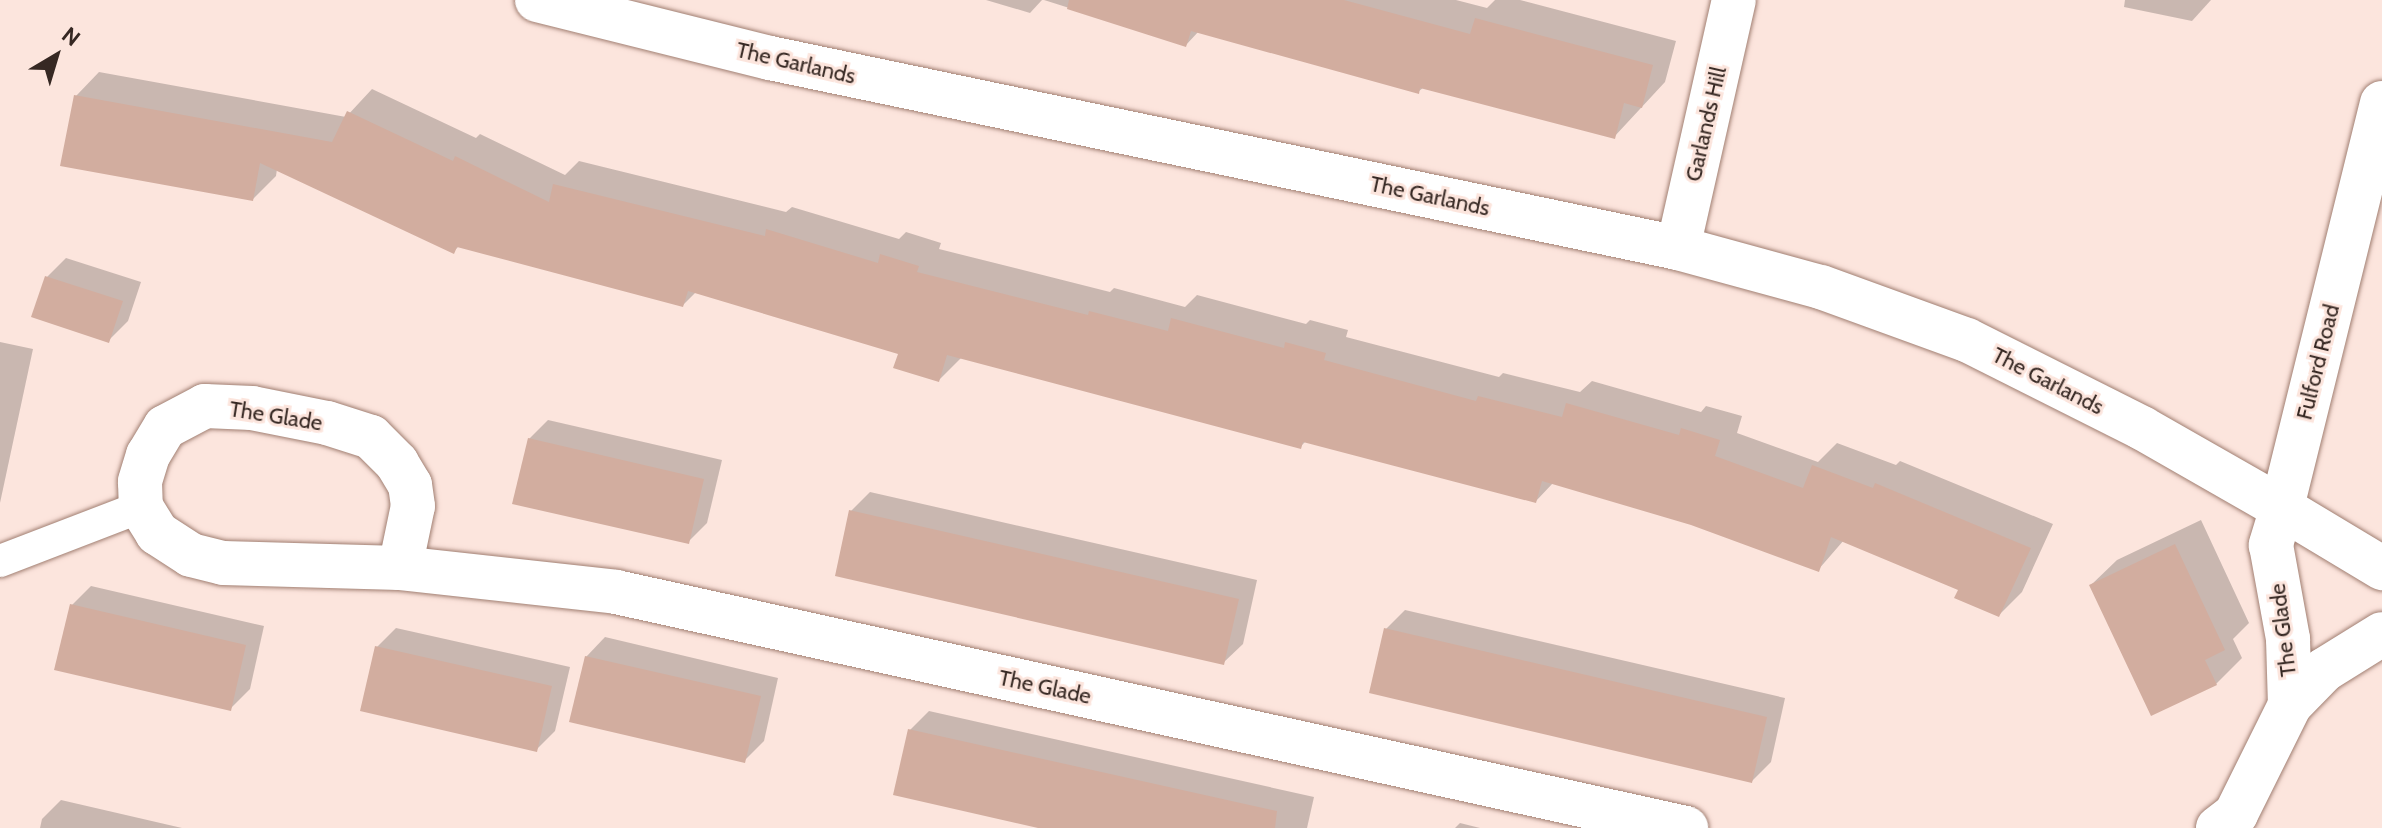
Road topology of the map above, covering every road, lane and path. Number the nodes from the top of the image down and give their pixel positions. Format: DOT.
graph roads {
  1 [pos="537,0"];
  2 [pos="1734,0"];
  3 [pos="2382,103"];
  4 [pos="1678,248"];
  5 [pos="141,507"];
  6 [pos="2282,508"];
  7 [pos="0,561"];
  8 [pos="400,568"];
  9 [pos="2382,568"];
  10 [pos="2382,634"];
  11 [pos="2290,705"];
  12 [pos="1686,828"];
  13 [pos="2218,828"];
  1 -- 4 [label="street, The Garlands"];
  2 -- 4 [label="street, Garlands Hill"];
  3 -- 6 [label="street, Fulford Road"];
  4 -- 6 [label="street, The Garlands"];
  5 -- 7 [label="lane"];
  5 -- 8 [label="street, The Glade"];
  5 -- 8 [label="street, The Glade"];
  6 -- 9 [label="street"];
  6 -- 11 [label="street, The Glade"];
  8 -- 12 [label="street, The Glade"];
  10 -- 11 [label="street"];
  11 -- 13 [label="street, The Glade"];
}
